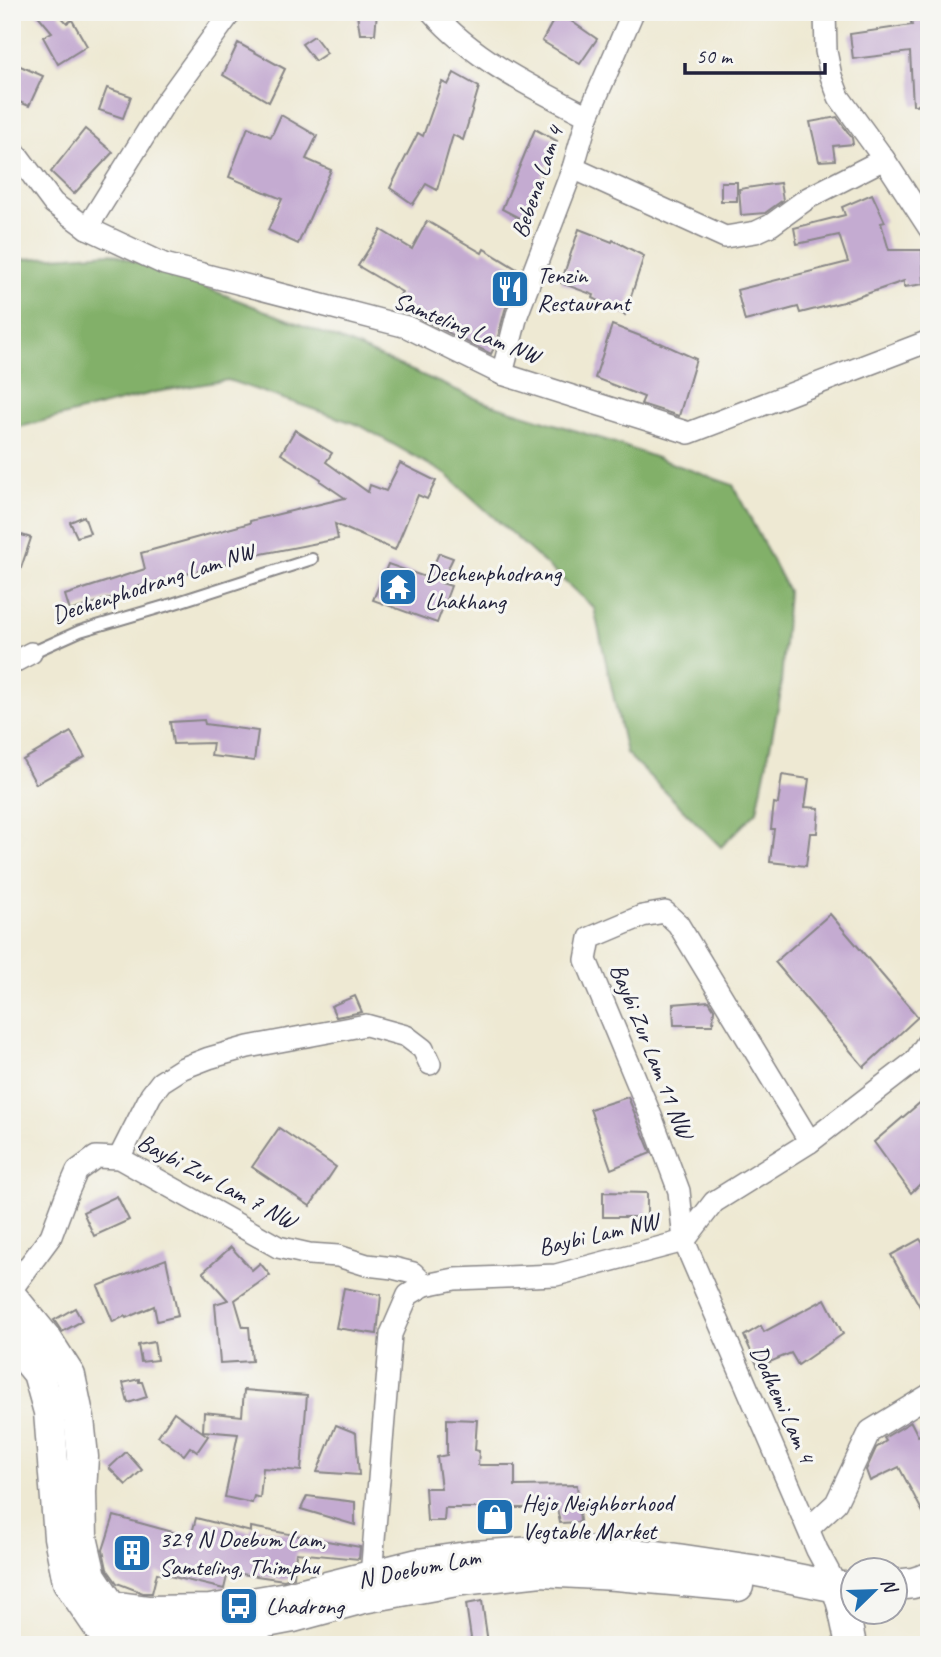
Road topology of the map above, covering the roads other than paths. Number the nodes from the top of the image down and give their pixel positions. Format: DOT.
graph roads {
  1 [pos="230,12"];
  2 [pos="432,12"];
  3 [pos="633,12"];
  4 [pos="825,12"];
  5 [pos="588,116"];
  6 [pos="12,148"];
  7 [pos="884,159"];
  8 [pos="573,168"];
  9 [pos="88,228"];
  10 [pos="929,228"];
  11 [pos="929,341"];
  12 [pos="502,374"];
  13 [pos="312,559"];
  14 [pos="21,658"];
  15 [pos="929,1040"];
  16 [pos="430,1065"];
  17 [pos="922,1067"];
  18 [pos="810,1142"];
  19 [pos="119,1158"];
  20 [pos="684,1241"];
  21 [pos="425,1285"];
  22 [pos="12,1291"];
  23 [pos="12,1297"];
  24 [pos="12,1341"];
  25 [pos="929,1395"];
  26 [pos="809,1528"];
  27 [pos="370,1576"];
  28 [pos="929,1578"];
  29 [pos="909,1583"];
  30 [pos="839,1584"];
  31 [pos="839,1595"];
  32 [pos="839,1596"];
  33 [pos="929,1600"];
  34 [pos="909,1603"];
  35 [pos="849,1626"];
  36 [pos="100,1627"];
  37 [pos="851,1645"];
  1 -- 9 [label="street"];
  2 -- 5 [label="street"];
  3 -- 5 [label="street, Bebena Lam 4"];
  4 -- 7 [label="street"];
  5 -- 8 [label="street, Bebena Lam 4"];
  6 -- 9 [label="street, Samteling Lam NW"];
  7 -- 8 [label="street"];
  7 -- 10 [label="street"];
  8 -- 12 [label="street, Bebena Lam 4"];
  9 -- 12 [label="street, Samteling Lam NW"];
  11 -- 12 [label="street, Samteling Lam NW"];
  13 -- 14 [label="lane, Dechenphodrang Lam NW"];
  15 -- 17 [label="street, Baybi Lam NW"];
  16 -- 19 [label="street"];
  17 -- 18 [label="street, Baybi Lam NW"];
  18 -- 20 [label="street, Baybi Lam NW"];
  18 -- 20 [label="street, Baybi Zur Lam 11 NW"];
  19 -- 21 [label="street, Baybi Zur Lam 7 NW"];
  19 -- 22 [label="street, Baybi Zur Lam 7 NW"];
  20 -- 21 [label="street, Baybi Lam NW"];
  20 -- 26 [label="street, Dodhemi Lam 4"];
  21 -- 27 [label="street"];
  23 -- 36 [label="main road"];
  24 -- 36 [label="main road"];
  25 -- 26 [label="street"];
  26 -- 30 [label="street, Dodhemi Lam 4"];
  27 -- 31 [label="main road, N Doebum Lam"];
  27 -- 36 [label="main road, N Doebum Lam"];
  28 -- 29 [label="main road"];
  32 -- 36 [label="main road, N Doebum Lam"];
  33 -- 34 [label="main road"];
  35 -- 37 [label="main road"];
}
